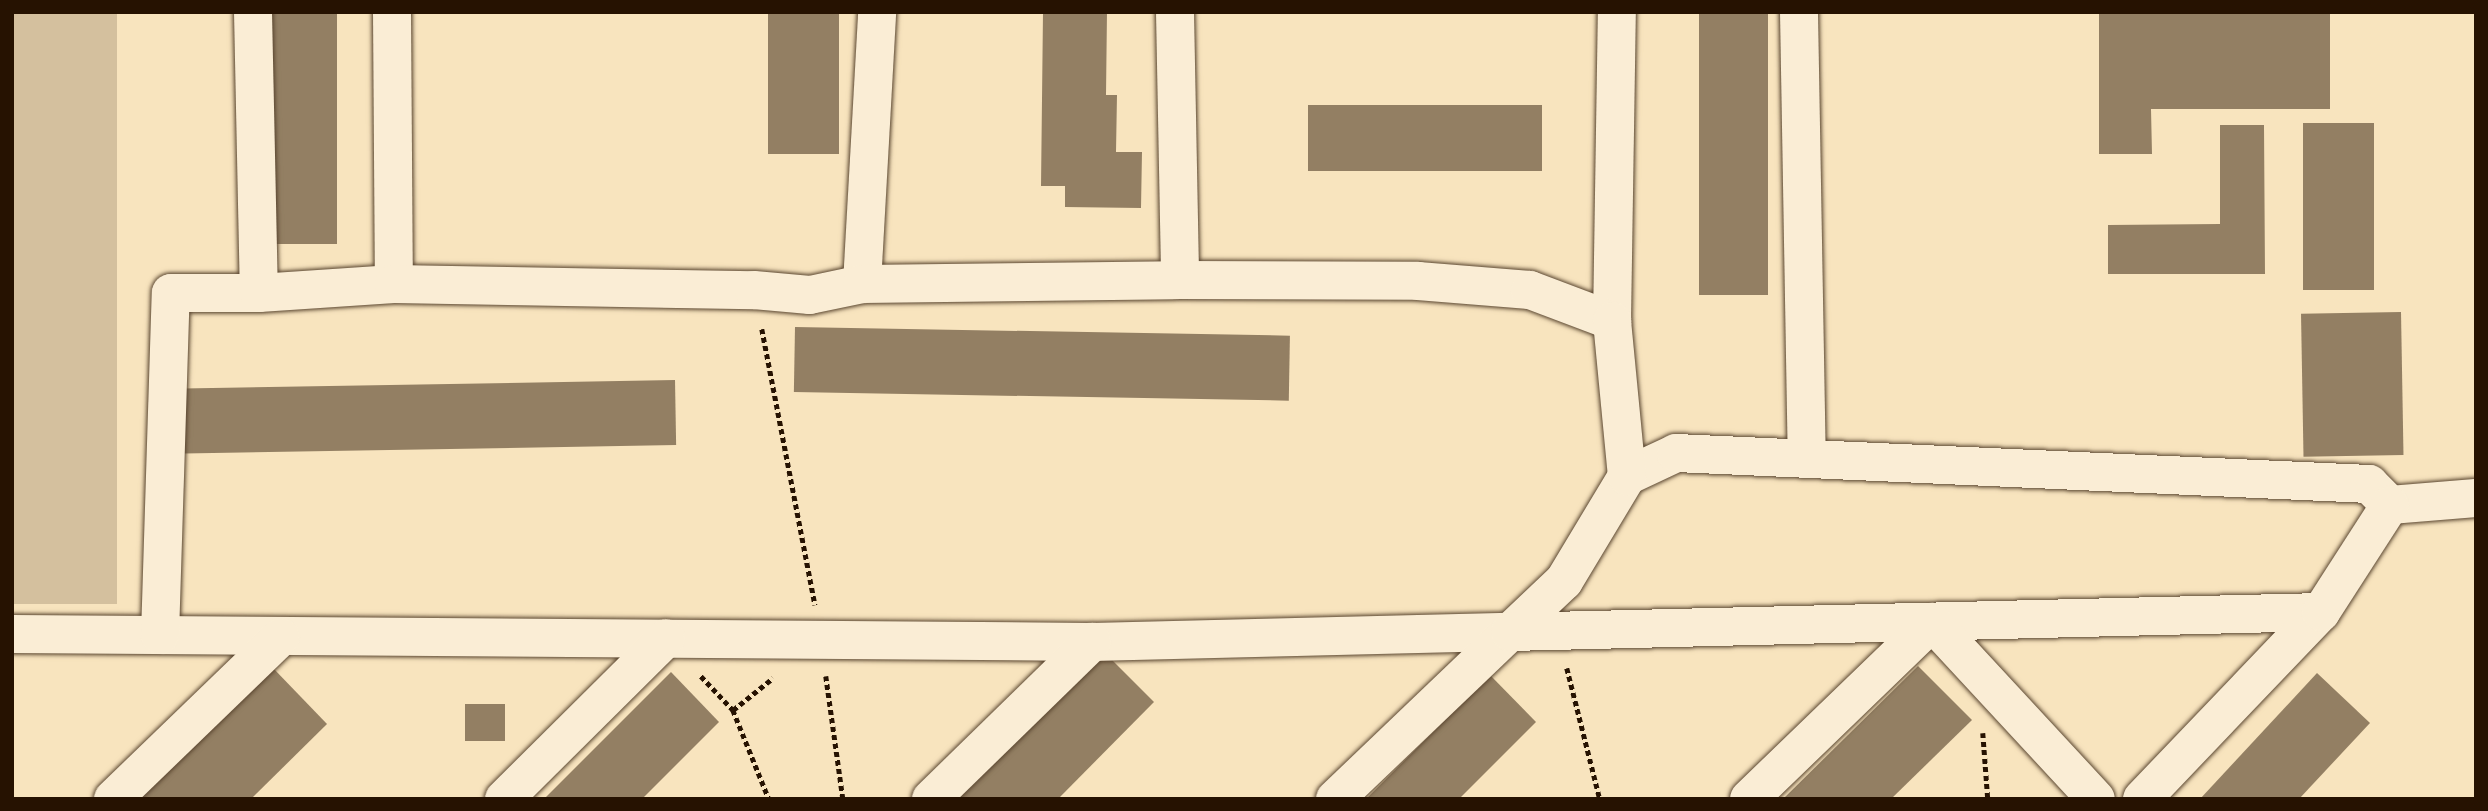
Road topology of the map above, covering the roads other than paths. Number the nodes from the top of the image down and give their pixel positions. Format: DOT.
graph roads {
  1 [pos="253,12"];
  2 [pos="392,12"];
  3 [pos="877,12"];
  4 [pos="1175,12"];
  5 [pos="1617,12"];
  6 [pos="1800,12"];
  7 [pos="1180,280"];
  8 [pos="394,284"];
  9 [pos="862,284"];
  10 [pos="259,293"];
  11 [pos="1612,321"];
  12 [pos="1807,459"];
  13 [pos="1627,476"];
  14 [pos="2476,498"];
  15 [pos="2390,505"];
  16 [pos="2321,612"];
  17 [pos="1932,622"];
  18 [pos="1510,632"];
  19 [pos="12,634"];
  20 [pos="160,635"];
  21 [pos="281,637"];
  22 [pos="666,639"];
  23 [pos="1092,642"];
  24 [pos="113,799"];
  25 [pos="504,799"];
  26 [pos="931,799"];
  27 [pos="1335,799"];
  28 [pos="1749,799"];
  29 [pos="2096,799"];
  30 [pos="2142,799"];
  1 -- 10 [label="lane"];
  2 -- 8 [label="lane"];
  3 -- 9 [label="lane"];
  4 -- 7 [label="lane"];
  5 -- 11 [label="lane"];
  6 -- 12 [label="lane"];
  7 -- 9 [label="lane"];
  7 -- 11 [label="lane"];
  8 -- 9 [label="lane"];
  8 -- 10 [label="lane"];
  10 -- 20 [label="lane"];
  11 -- 13 [label="lane"];
  12 -- 13 [label="lane"];
  12 -- 15 [label="lane"];
  13 -- 18 [label="lane"];
  14 -- 15 [label="lane"];
  15 -- 16 [label="lane"];
  16 -- 17 [label="lane"];
  16 -- 30 [label="lane"];
  17 -- 18 [label="lane"];
  17 -- 28 [label="lane"];
  17 -- 29 [label="lane"];
  18 -- 23 [label="lane"];
  18 -- 27 [label="lane"];
  19 -- 20 [label="lane"];
  20 -- 21 [label="lane"];
  21 -- 22 [label="lane"];
  21 -- 24 [label="lane"];
  22 -- 23 [label="lane"];
  22 -- 25 [label="lane"];
  23 -- 26 [label="lane"];
}
